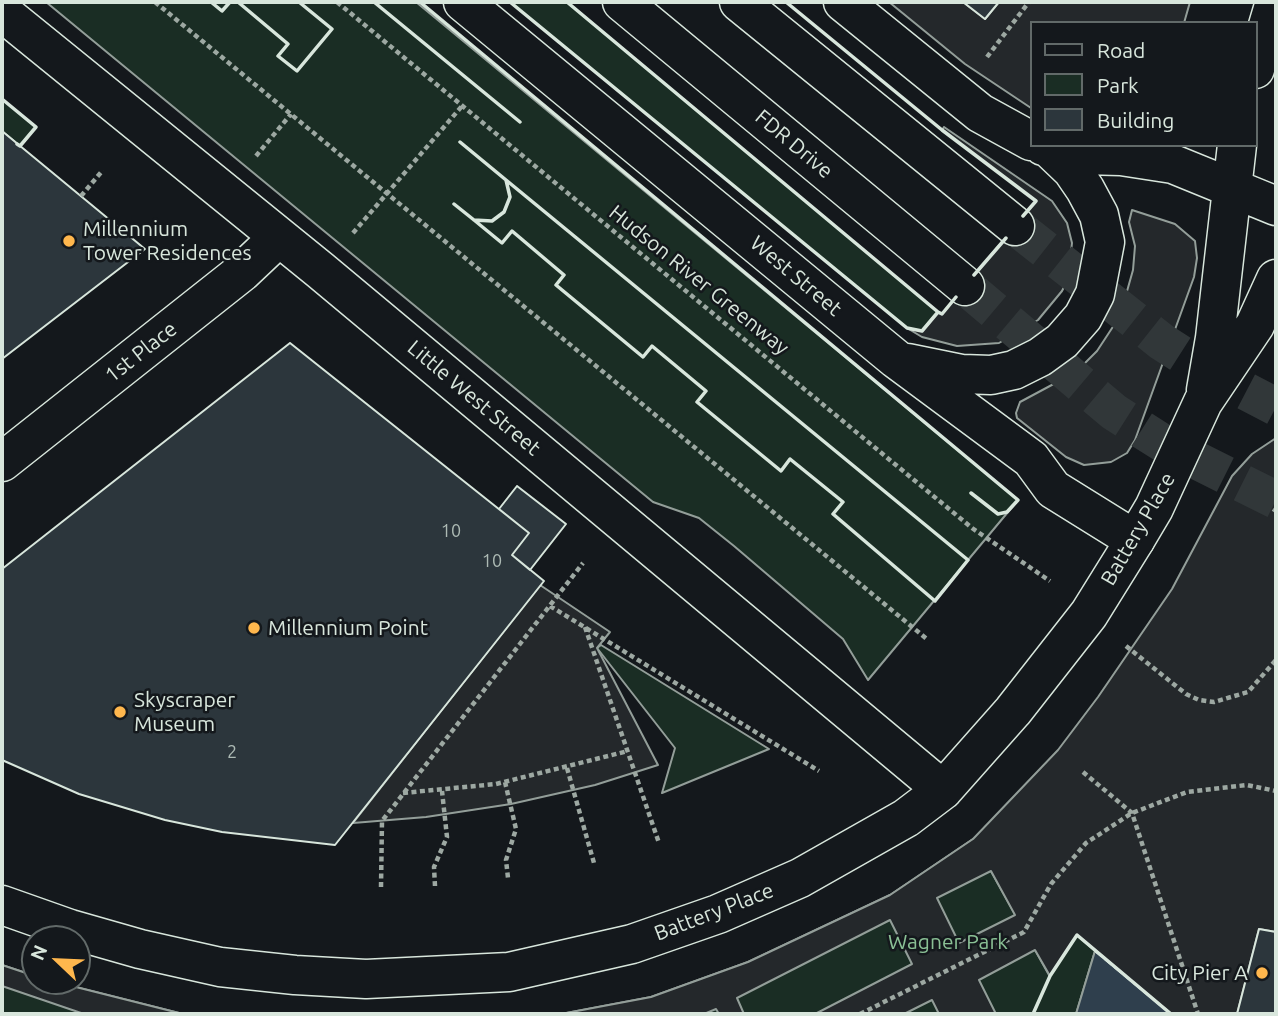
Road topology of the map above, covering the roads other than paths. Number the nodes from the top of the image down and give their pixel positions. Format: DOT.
graph roads {
  1 [pos="463,2"];
  2 [pos="622,2"];
  3 [pos="739,2"];
  4 [pos="843,2"];
  5 [pos="1275,2"];
  6 [pos="2,12"];
  7 [pos="1257,62"];
  8 [pos="1030,139"];
  9 [pos="1043,147"];
  10 [pos="1055,147"];
  11 [pos="1237,147"];
  12 [pos="1232,188"];
  13 [pos="1276,206"];
  14 [pos="1015,226"];
  15 [pos="278,238"];
  16 [pos="1276,279"];
  17 [pos="965,286"];
  18 [pos="896,359"];
  19 [pos="1203,402"];
  20 [pos="2,462"];
  21 [pos="1135,540"];
  22 [pos="943,790"];
  23 [pos="2,905"];
  1 -- 18 [label="main road, West Street"];
  2 -- 17 [label="main road, FDR Drive"];
  3 -- 14 [label="main road"];
  4 -- 8 [label="main road"];
  5 -- 7 [label="main road"];
  6 -- 15 [label="main road, Little West Street"];
  9 -- 18 [label="main road"];
  10 -- 12 [label="main road"];
  11 -- 12 [label="main road, Battery Place"];
  12 -- 13 [label="main road"];
  12 -- 19 [label="main road, Battery Place"];
  15 -- 20 [label="main road, 1st Place"];
  15 -- 22 [label="main road, Little West Street"];
  16 -- 19 [label="main road, Battery Place"];
  18 -- 21 [label="main road, West Street"];
  19 -- 21 [label="main road, Battery Place"];
  21 -- 22 [label="main road, Battery Place"];
  22 -- 23 [label="main road, Battery Place"];
}
